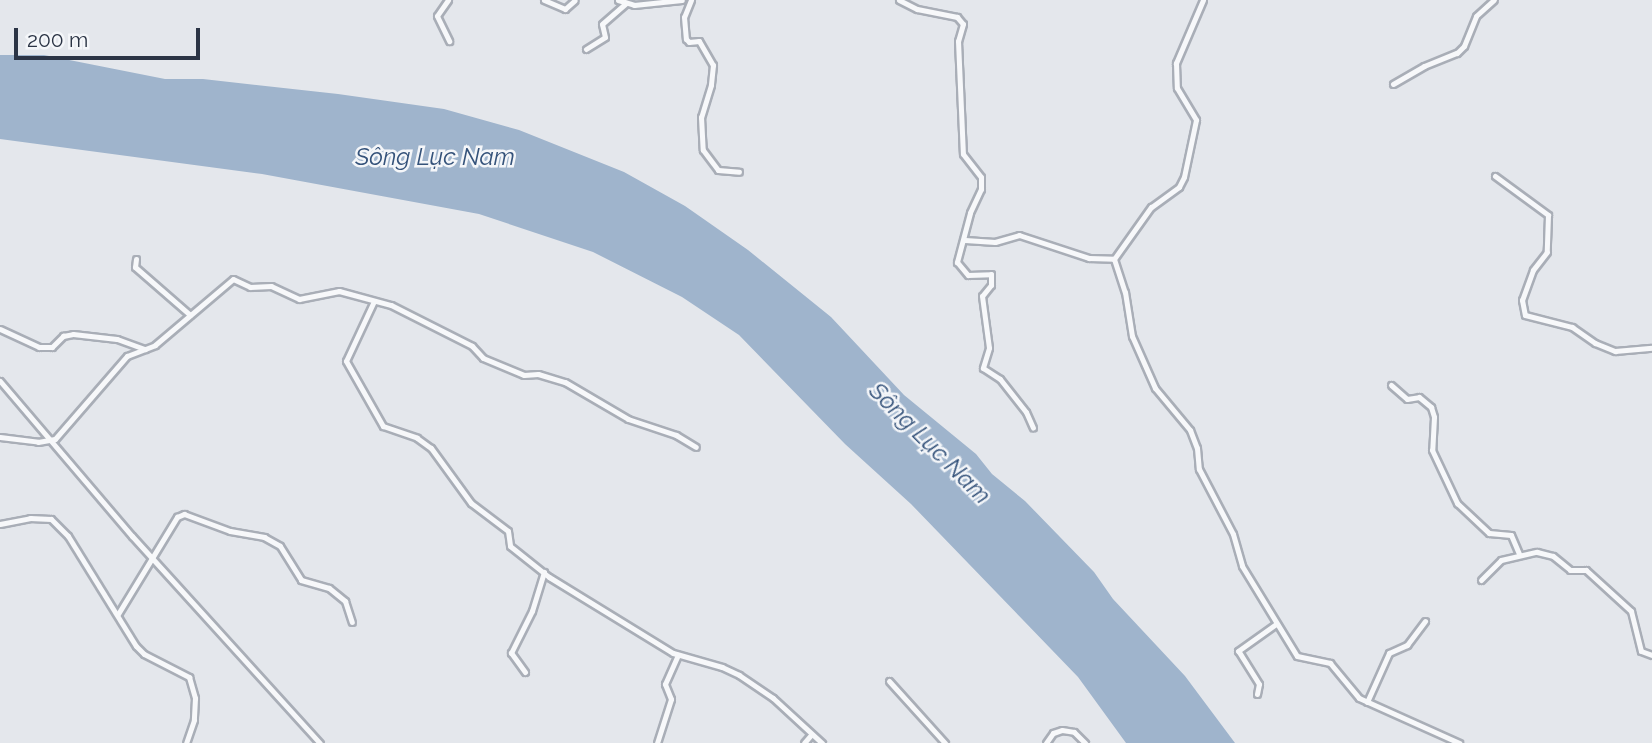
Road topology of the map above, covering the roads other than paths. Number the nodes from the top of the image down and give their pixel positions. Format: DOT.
graph roads {
  1 [pos="448,0"];
  2 [pos="544,0"];
  3 [pos="575,0"];
  4 [pos="618,0"];
  5 [pos="682,0"];
  6 [pos="691,0"];
  7 [pos="898,0"];
  8 [pos="1203,0"];
  9 [pos="1494,0"];
  10 [pos="626,3"];
  11 [pos="449,41"];
  12 [pos="586,49"];
  13 [pos="1393,84"];
  14 [pos="739,172"];
  15 [pos="1495,176"];
  16 [pos="965,240"];
  17 [pos="136,259"];
  18 [pos="1114,259"];
  19 [pos="374,301"];
  20 [pos="190,315"];
  21 [pos="0,328"];
  22 [pos="1652,348"];
  23 [pos="145,349"];
  24 [pos="0,382"];
  25 [pos="1391,385"];
  26 [pos="1033,428"];
  27 [pos="0,437"];
  28 [pos="50,440"];
  29 [pos="696,447"];
  30 [pos="0,524"];
  31 [pos="1519,554"];
  32 [pos="153,559"];
  33 [pos="544,572"];
  34 [pos="1481,580"];
  35 [pos="118,614"];
  36 [pos="1425,621"];
  37 [pos="352,622"];
  38 [pos="1276,624"];
  39 [pos="1652,655"];
  40 [pos="678,656"];
  41 [pos="525,671"];
  42 [pos="888,681"];
  43 [pos="1257,694"];
  44 [pos="1367,702"];
  45 [pos="811,734"];
  46 [pos="186,743"];
  47 [pos="320,743"];
  48 [pos="657,743"];
  49 [pos="804,743"];
  50 [pos="822,743"];
  51 [pos="945,743"];
  52 [pos="1046,743"];
  53 [pos="1085,743"];
  54 [pos="1459,743"];
  1 -- 11 [label="street"];
  2 -- 3 [label="street"];
  4 -- 10 [label="street"];
  5 -- 10 [label="street"];
  6 -- 14 [label="street"];
  7 -- 16 [label="street"];
  8 -- 18 [label="street"];
  9 -- 13 [label="street"];
  10 -- 12 [label="street"];
  15 -- 22 [label="street"];
  16 -- 18 [label="street"];
  16 -- 26 [label="street"];
  17 -- 20 [label="street"];
  18 -- 38 [label="street"];
  19 -- 20 [label="street"];
  19 -- 29 [label="street"];
  19 -- 33 [label="street"];
  20 -- 23 [label="street"];
  21 -- 23 [label="street"];
  23 -- 28 [label="street"];
  24 -- 28 [label="street"];
  25 -- 31 [label="street"];
  27 -- 28 [label="street"];
  28 -- 32 [label="street"];
  30 -- 35 [label="street"];
  31 -- 34 [label="street"];
  31 -- 39 [label="street"];
  32 -- 35 [label="street"];
  32 -- 37 [label="street"];
  32 -- 47 [label="street"];
  33 -- 40 [label="street"];
  33 -- 41 [label="street"];
  35 -- 46 [label="street"];
  36 -- 44 [label="street"];
  38 -- 43 [label="street"];
  38 -- 44 [label="street"];
  40 -- 45 [label="street"];
  40 -- 48 [label="street"];
  42 -- 51 [label="street"];
  44 -- 54 [label="street"];
  45 -- 49 [label="street"];
  45 -- 50 [label="street"];
  52 -- 53 [label="street"];
}
